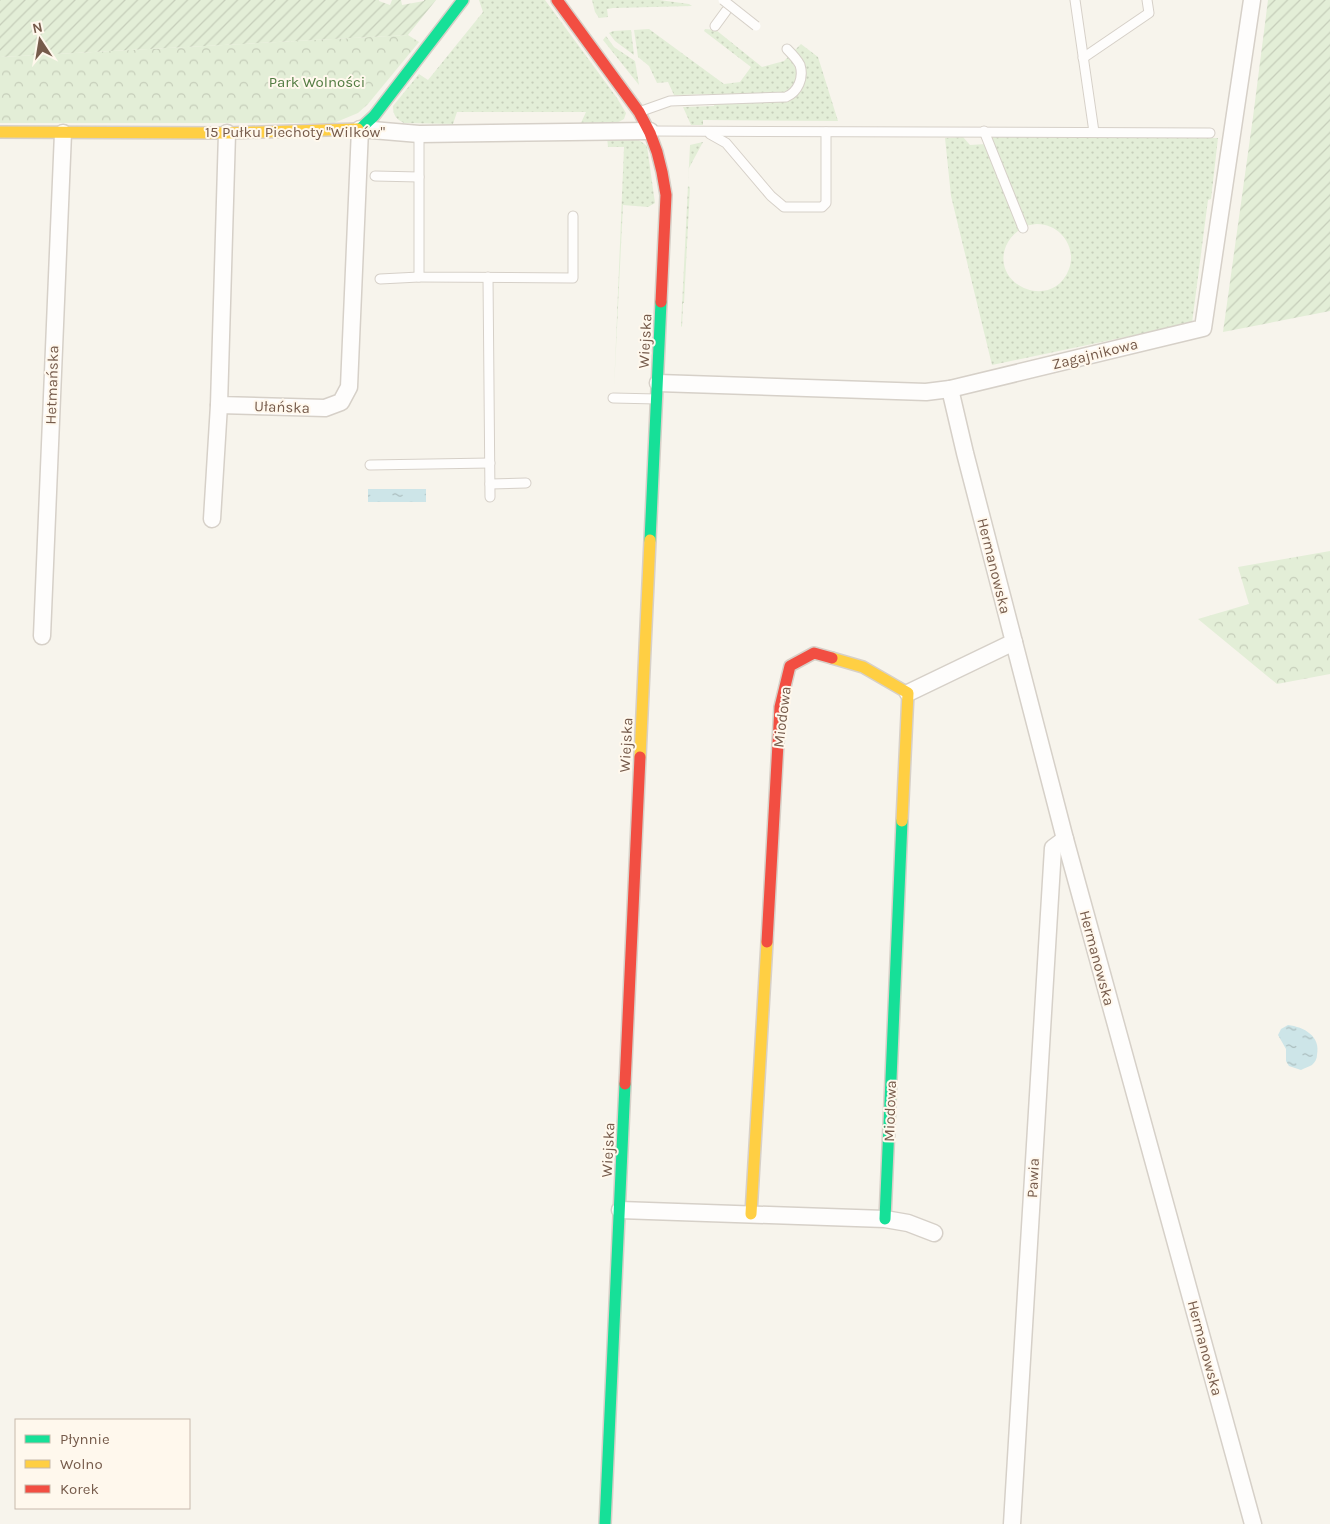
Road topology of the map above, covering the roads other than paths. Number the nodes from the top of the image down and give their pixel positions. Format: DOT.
graph roads {
  1 [pos="463,0"];
  2 [pos="557,0"];
  3 [pos="723,0"];
  4 [pos="1076,0"];
  5 [pos="1147,0"];
  6 [pos="1252,0"];
  7 [pos="726,11"];
  8 [pos="715,26"];
  9 [pos="756,26"];
  10 [pos="787,49"];
  11 [pos="1083,58"];
  12 [pos="639,112"];
  13 [pos="360,129"];
  14 [pos="650,131"];
  15 [pos="984,131"];
  16 [pos="0,132"];
  17 [pos="705,132"];
  18 [pos="826,132"];
  19 [pos="1094,132"];
  20 [pos="63,133"];
  21 [pos="227,133"];
  22 [pos="1210,133"];
  23 [pos="419,134"];
  24 [pos="376,176"];
  25 [pos="419,177"];
  26 [pos="573,216"];
  27 [pos="1023,228"];
  28 [pos="419,277"];
  29 [pos="488,277"];
  30 [pos="380,279"];
  31 [pos="658,383"];
  32 [pos="950,389"];
  33 [pos="613,398"];
  34 [pos="657,399"];
  35 [pos="219,405"];
  36 [pos="490,463"];
  37 [pos="370,464"];
  38 [pos="526,483"];
  39 [pos="490,484"];
  40 [pos="490,497"];
  41 [pos="212,519"];
  42 [pos="42,636"];
  43 [pos="1014,642"];
  44 [pos="908,694"];
  45 [pos="1065,839"];
  46 [pos="620,1210"];
  47 [pos="751,1214"];
  48 [pos="885,1219"];
  49 [pos="934,1233"];
  50 [pos="605,1524"];
  51 [pos="1012,1524"];
  52 [pos="1253,1524"];
  1 -- 13 [label="street"];
  2 -- 12 [label="street, Wiejska"];
  3 -- 9 [label="lane, bridge"];
  4 -- 11 [label="lane"];
  5 -- 11 [label="lane"];
  6 -- 32 [label="street, Zagajnikowa"];
  7 -- 8 [label="lane"];
  10 -- 12 [label="lane"];
  11 -- 19 [label="lane"];
  12 -- 14 [label="street, Wiejska"];
  13 -- 21 [label="street, 15 Pułku Piechoty \"Wilków\""];
  13 -- 23 [label="street, 15 Pułku Piechoty \"Wilków\""];
  13 -- 35 [label="street, Ułańska"];
  14 -- 17 [label="lane"];
  14 -- 23 [label="street, 15 Pułku Piechoty \"Wilków\""];
  14 -- 31 [label="street, Wiejska"];
  15 -- 18 [label="lane"];
  15 -- 19 [label="lane"];
  15 -- 27 [label="lane"];
  16 -- 20 [label="street, 15 Pułku Piechoty \"Wilków\""];
  17 -- 18 [label="lane"];
  17 -- 18 [label="lane"];
  19 -- 22 [label="lane"];
  20 -- 21 [label="street, 15 Pułku Piechoty \"Wilków\""];
  20 -- 42 [label="street, Hetmańska"];
  21 -- 35 [label="street"];
  23 -- 25 [label="lane"];
  24 -- 25 [label="lane"];
  25 -- 28 [label="lane"];
  26 -- 29 [label="lane"];
  28 -- 29 [label="lane"];
  28 -- 30 [label="lane"];
  29 -- 36 [label="lane"];
  31 -- 32 [label="street, Zagajnikowa"];
  31 -- 34 [label="street, Wiejska"];
  32 -- 43 [label="street, Hermanowska"];
  33 -- 34 [label="lane"];
  34 -- 46 [label="street, Wiejska"];
  35 -- 41 [label="street"];
  36 -- 37 [label="lane"];
  36 -- 39 [label="lane"];
  38 -- 39 [label="lane"];
  39 -- 40 [label="lane"];
  43 -- 44 [label="street"];
  43 -- 45 [label="street, Hermanowska"];
  44 -- 47 [label="street, Miodowa"];
  44 -- 48 [label="street, Miodowa"];
  45 -- 51 [label="street, Pawia"];
  45 -- 52 [label="street, Hermanowska"];
  46 -- 47 [label="street"];
  46 -- 50 [label="street, Wiejska"];
  47 -- 48 [label="street"];
  48 -- 49 [label="street"];
}
